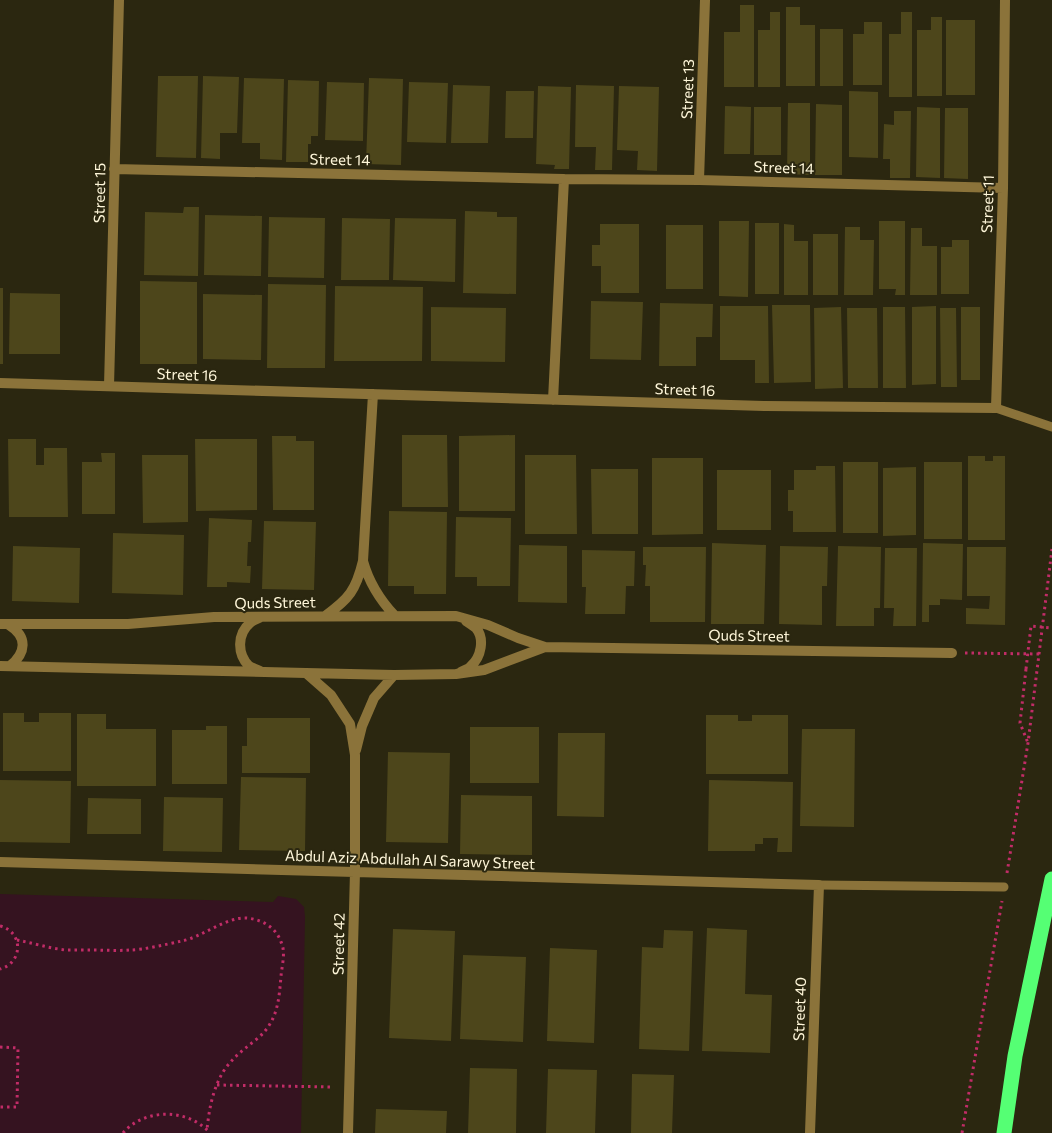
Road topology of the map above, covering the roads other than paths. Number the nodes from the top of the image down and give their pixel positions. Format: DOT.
graph roads {
  1 [pos="119,0"];
  2 [pos="704,0"];
  3 [pos="1005,0"];
  4 [pos="114,169"];
  5 [pos="564,179"];
  6 [pos="699,180"];
  7 [pos="1003,188"];
  8 [pos="0,383"];
  9 [pos="109,386"];
  10 [pos="373,394"];
  11 [pos="553,400"];
  12 [pos="996,408"];
  13 [pos="1052,427"];
  14 [pos="363,561"];
  15 [pos="324,616"];
  16 [pos="395,616"];
  17 [pos="456,616"];
  18 [pos="262,617"];
  19 [pos="4,625"];
  20 [pos="545,647"];
  21 [pos="952,653"];
  22 [pos="5,666"];
  23 [pos="262,672"];
  24 [pos="306,673"];
  25 [pos="456,674"];
  26 [pos="394,675"];
  27 [pos="354,755"];
  28 [pos="0,862"];
  29 [pos="354,872"];
  30 [pos="1052,879"];
  31 [pos="818,885"];
  32 [pos="1004,888"];
  33 [pos="348,1133"];
  34 [pos="810,1133"];
  35 [pos="1004,1133"];
  1 -- 4 [label="street, Street 15"];
  2 -- 6 [label="street, Street 13"];
  3 -- 7 [label="street, Street 11"];
  4 -- 5 [label="street, Street 14"];
  4 -- 9 [label="street, Street 15"];
  5 -- 6 [label="street, Street 14"];
  5 -- 11 [label="street"];
  6 -- 7 [label="street, Street 14"];
  7 -- 12 [label="street, Street 11"];
  8 -- 9 [label="street, Street 16"];
  9 -- 10 [label="street, Street 16"];
  10 -- 11 [label="street, Street 16"];
  10 -- 14 [label="street"];
  11 -- 12 [label="street, Street 16"];
  12 -- 13 [label="lane"];
  14 -- 15 [label="street"];
  14 -- 16 [label="street"];
  15 -- 16 [label="street, Quds Street"];
  15 -- 18 [label="street, Quds Street"];
  16 -- 17 [label="street, Quds Street"];
  17 -- 20 [label="street, Quds Street"];
  17 -- 25 [label="street"];
  18 -- 19 [label="street, Quds Street"];
  18 -- 23 [label="street"];
  19 -- 22 [label="street"];
  20 -- 21 [label="street, Quds Street"];
  20 -- 25 [label="street, Quds Street"];
  22 -- 23 [label="street, Quds Street"];
  23 -- 24 [label="street, Quds Street"];
  24 -- 26 [label="street, Quds Street"];
  24 -- 27 [label="street, Street 42"];
  25 -- 26 [label="street, Quds Street"];
  26 -- 27 [label="street, Street 42"];
  27 -- 29 [label="street, Street 42"];
  28 -- 29 [label="street, Abdul Aziz Abdullah Al Sarawy Street"];
  29 -- 31 [label="street, Abdul Aziz Abdullah Al Sarawy Street"];
  29 -- 33 [label="street, Street 42"];
  30 -- 35 [label="highway"];
  31 -- 32 [label="lane"];
  31 -- 34 [label="street, Street 40"];
}
